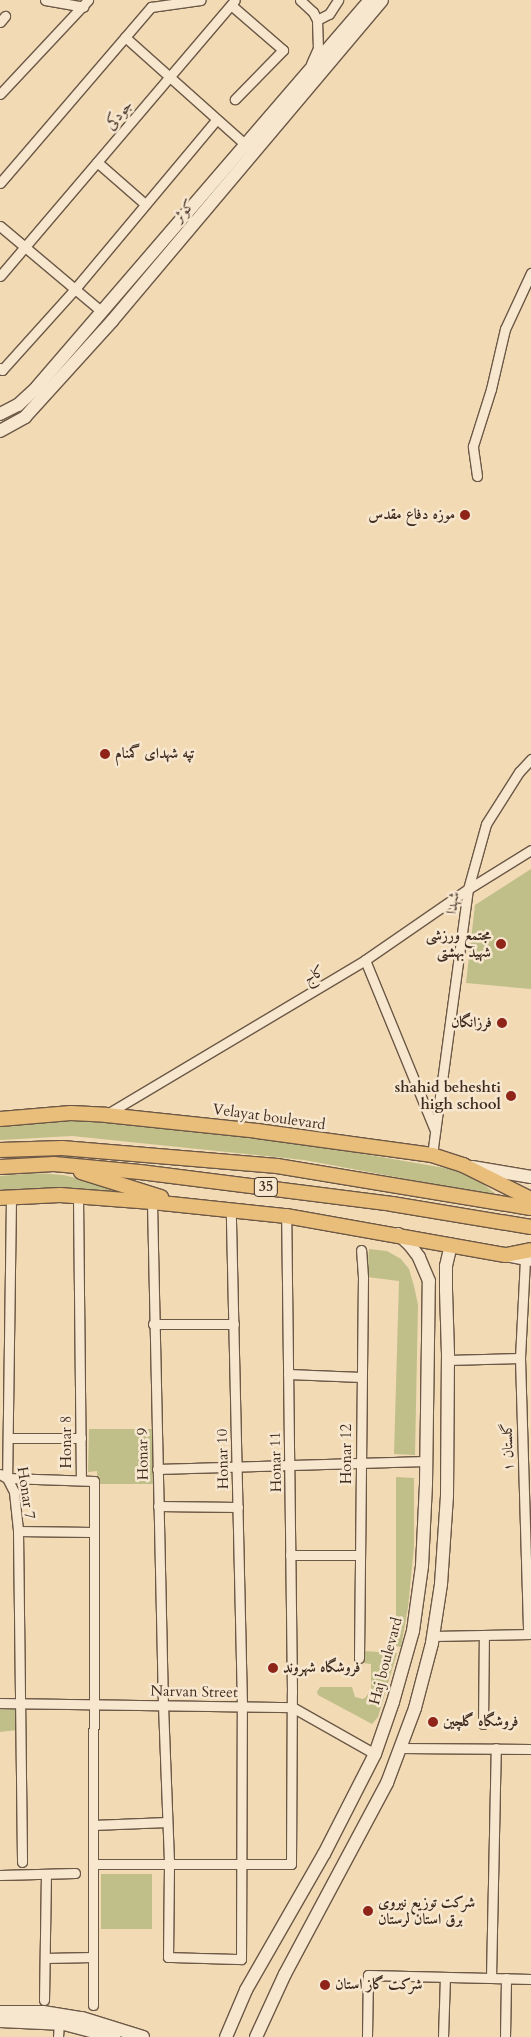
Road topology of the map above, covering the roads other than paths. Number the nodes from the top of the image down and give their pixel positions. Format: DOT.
graph roads {
  1 [pos="45,0"];
  2 [pos="201,0"];
  3 [pos="300,0"];
  4 [pos="338,0"];
  5 [pos="370,0"];
  6 [pos="382,0"];
  7 [pos="233,3"];
  8 [pos="85,4"];
  9 [pos="317,20"];
  10 [pos="125,37"];
  11 [pos="169,78"];
  12 [pos="299,84"];
  13 [pos="2,88"];
  14 [pos="236,99"];
  15 [pos="216,120"];
  16 [pos="250,149"];
  17 [pos="97,162"];
  18 [pos="0,183"];
  19 [pos="145,204"];
  20 [pos="0,226"];
  21 [pos="24,247"];
  22 [pos="531,273"];
  23 [pos="0,276"];
  24 [pos="74,290"];
  25 [pos="102,312"];
  26 [pos="112,321"];
  27 [pos="1,370"];
  28 [pos="0,414"];
  29 [pos="0,431"];
  30 [pos="477,476"];
  31 [pos="531,759"];
  32 [pos="531,850"];
  33 [pos="468,889"];
  34 [pos="365,960"];
  35 [pos="106,1115"];
  36 [pos="0,1119"];
  37 [pos="435,1132"];
  38 [pos="0,1150"];
  39 [pos="432,1155"];
  40 [pos="54,1164"];
  41 [pos="464,1166"];
  42 [pos="0,1168"];
  43 [pos="531,1177"];
  44 [pos="78,1196"];
  45 [pos="6,1198"];
  46 [pos="531,1199"];
  47 [pos="152,1202"];
  48 [pos="173,1204"];
  49 [pos="531,1208"];
  50 [pos="231,1212"];
  51 [pos="286,1216"];
  52 [pos="531,1227"];
  53 [pos="398,1234"];
  54 [pos="451,1245"];
  55 [pos="361,1250"];
  56 [pos="529,1257"];
  57 [pos="429,1289"];
  58 [pos="446,1290"];
  59 [pos="154,1324"];
  60 [pos="234,1324"];
  61 [pos="520,1358"];
  62 [pos="448,1360"];
  63 [pos="288,1374"];
  64 [pos="361,1377"];
  65 [pos="8,1438"];
  66 [pos="81,1438"];
  67 [pos="426,1461"];
  68 [pos="361,1462"];
  69 [pos="289,1464"];
  70 [pos="237,1467"];
  71 [pos="157,1470"];
  72 [pos="4,1476"];
  73 [pos="81,1480"];
  74 [pos="158,1506"];
  75 [pos="238,1507"];
  76 [pos="18,1531"];
  77 [pos="92,1532"];
  78 [pos="290,1555"];
  79 [pos="360,1555"];
  80 [pos="529,1634"];
  81 [pos="484,1635"];
  82 [pos="434,1636"];
  83 [pos="359,1658"];
  84 [pos="20,1702"];
  85 [pos="0,1703"];
  86 [pos="93,1704"];
  87 [pos="163,1705"];
  88 [pos="242,1706"];
  89 [pos="292,1707"];
  90 [pos="483,1724"];
  91 [pos="401,1748"];
  92 [pos="496,1748"];
  93 [pos="531,1749"];
  94 [pos="375,1754"];
  95 [pos="166,1822"];
  96 [pos="93,1825"];
  97 [pos="22,1862"];
  98 [pos="93,1864"];
  99 [pos="169,1864"];
  100 [pos="241,1864"];
  101 [pos="75,1873"];
  102 [pos="46,1874"];
  103 [pos="0,1875"];
  104 [pos="310,1878"];
  105 [pos="331,1888"];
  106 [pos="289,1914"];
  107 [pos="311,1926"];
  108 [pos="93,1956"];
  109 [pos="168,1957"];
  110 [pos="45,1958"];
  111 [pos="445,1977"];
  112 [pos="491,1978"];
  113 [pos="506,1978"];
  114 [pos="531,1979"];
  115 [pos="44,2000"];
  116 [pos="93,2005"];
  117 [pos="0,2012"];
  118 [pos="0,2021"];
  119 [pos="59,2024"];
  120 [pos="96,2034"];
  121 [pos="58,2037"];
  122 [pos="114,2037"];
  123 [pos="143,2037"];
  124 [pos="226,2037"];
  125 [pos="256,2037"];
  126 [pos="367,2037"];
  127 [pos="443,2037"];
  128 [pos="505,2037"];
  1 -- 8 [label="street"];
  2 -- 10 [label="street"];
  3 -- 9 [label="street"];
  4 -- 9 [label="street"];
  5 -- 12 [label="main road, کوثر"];
  6 -- 16 [label="main road, کوثر"];
  7 -- 11 [label="street, جودکی"];
  7 -- 14 [label="street"];
  8 -- 13 [label="street"];
  9 -- 12 [label="street"];
  10 -- 11 [label="street"];
  10 -- 18 [label="street"];
  11 -- 15 [label="street"];
  11 -- 17 [label="street, جودکی"];
  12 -- 16 [label="main road, کوثر"];
  15 -- 16 [label="street"];
  15 -- 19 [label="street"];
  16 -- 25 [label="main road, کوثر"];
  16 -- 26 [label="main road, کوثر"];
  17 -- 19 [label="street"];
  17 -- 21 [label="street, جودکی"];
  19 -- 24 [label="street"];
  20 -- 21 [label="street"];
  21 -- 23 [label="street, جودکی"];
  21 -- 24 [label="street"];
  22 -- 30 [label="street"];
  24 -- 25 [label="street"];
  24 -- 27 [label="street"];
  25 -- 26 [label="main road"];
  25 -- 28 [label="main road, کوثر"];
  26 -- 29 [label="main road, کوثر"];
  31 -- 33 [label="street, شهدا"];
  32 -- 33 [label="street, کاج"];
  33 -- 34 [label="street, کاج"];
  33 -- 37 [label="street, شهدا"];
  34 -- 35 [label="street, کاج"];
  34 -- 37 [label="street"];
  35 -- 36 [label="main road, Velayat boulevard"];
  35 -- 39 [label="main road, Velayat boulevard"];
  37 -- 39 [label="street, شهدا"];
  38 -- 49 [label="main road, 35"];
  39 -- 41 [label="main road, Velayat boulevard"];
  40 -- 42 [label="main road, 35"];
  40 -- 48 [label="main road"];
  40 -- 52 [label="main road, 35"];
  41 -- 43 [label="main road, Velayat boulevard"];
  41 -- 46 [label="main road"];
  44 -- 45 [label="main road"];
  44 -- 47 [label="main road"];
  44 -- 66 [label="street, Honar 8"];
  45 -- 65 [label="street, Honar 7"];
  47 -- 48 [label="main road"];
  47 -- 59 [label="street, Honar 9"];
  48 -- 50 [label="main road"];
  50 -- 51 [label="main road"];
  50 -- 60 [label="street, Honar 10"];
  51 -- 53 [label="main road"];
  51 -- 63 [label="street, Honar 11"];
  53 -- 54 [label="main road"];
  53 -- 57 [label="main road, Haj boulevard"];
  54 -- 56 [label="main road"];
  54 -- 58 [label="main road"];
  55 -- 64 [label="street, Honar 12"];
  56 -- 61 [label="street, گلستان ۱"];
  57 -- 58 [label="main road"];
  57 -- 67 [label="main road, Haj boulevard"];
  58 -- 62 [label="main road"];
  59 -- 60 [label="street"];
  59 -- 71 [label="street, Honar 9"];
  60 -- 70 [label="street, Honar 10"];
  61 -- 62 [label="street"];
  61 -- 80 [label="street, گلستان ۱"];
  62 -- 82 [label="main road"];
  63 -- 64 [label="street"];
  63 -- 69 [label="street, Honar 11"];
  64 -- 68 [label="street, Honar 12"];
  65 -- 66 [label="street"];
  65 -- 72 [label="street, Honar 7"];
  66 -- 73 [label="street, Honar 8"];
  67 -- 68 [label="street"];
  67 -- 94 [label="main road, Haj boulevard"];
  68 -- 69 [label="street"];
  68 -- 79 [label="street, Honar 12"];
  69 -- 70 [label="street"];
  69 -- 78 [label="street, Honar 11"];
  70 -- 71 [label="street"];
  70 -- 75 [label="street, Honar 10"];
  71 -- 74 [label="street, Honar 9"];
  72 -- 73 [label="street"];
  72 -- 76 [label="street, Honar 7"];
  73 -- 77 [label="street, Honar 8"];
  74 -- 75 [label="street"];
  74 -- 87 [label="street, Honar 9"];
  75 -- 88 [label="street, Honar 10"];
  76 -- 77 [label="street"];
  76 -- 84 [label="street, Honar 7"];
  77 -- 86 [label="street, Honar 8"];
  78 -- 79 [label="street"];
  78 -- 89 [label="street, Honar 11"];
  79 -- 83 [label="street, Honar 12"];
  80 -- 81 [label="street"];
  81 -- 82 [label="street"];
  81 -- 90 [label="street"];
  82 -- 91 [label="main road"];
  84 -- 85 [label="street, Narvan Street"];
  84 -- 86 [label="street, Narvan Street"];
  84 -- 97 [label="street, Honar 7"];
  86 -- 87 [label="street, Narvan Street"];
  86 -- 96 [label="street, Honar 8"];
  87 -- 88 [label="street, Narvan Street"];
  87 -- 95 [label="street, Honar 9"];
  88 -- 89 [label="street, Narvan Street"];
  88 -- 100 [label="street, Honar 10"];
  89 -- 94 [label="street, Narvan Street"];
  89 -- 100 [label="street, Honar 11"];
  91 -- 92 [label="street"];
  91 -- 105 [label="main road"];
  92 -- 93 [label="street"];
  92 -- 112 [label="street"];
  94 -- 104 [label="main road, Haj boulevard"];
  95 -- 96 [label="street"];
  95 -- 99 [label="street, Honar 9"];
  96 -- 98 [label="street, Honar 8"];
  98 -- 99 [label="street"];
  98 -- 108 [label="street, Honar 8"];
  99 -- 100 [label="street"];
  99 -- 109 [label="street, Honar 9"];
  100 -- 109 [label="street, Honar 10"];
  101 -- 102 [label="street"];
  102 -- 103 [label="street"];
  102 -- 110 [label="street"];
  104 -- 105 [label="main road"];
  104 -- 106 [label="main road, Haj boulevard"];
  105 -- 107 [label="main road"];
  106 -- 107 [label="main road"];
  106 -- 124 [label="main road, Haj boulevard"];
  107 -- 125 [label="main road"];
  108 -- 110 [label="street"];
  108 -- 116 [label="street, Honar 8"];
  110 -- 115 [label="street"];
  111 -- 112 [label="street"];
  111 -- 126 [label="street"];
  111 -- 127 [label="street"];
  112 -- 113 [label="street"];
  113 -- 114 [label="street"];
  113 -- 128 [label="street"];
  117 -- 123 [label="main road"];
  118 -- 119 [label="main road"];
  119 -- 120 [label="main road"];
  119 -- 121 [label="street"];
  120 -- 122 [label="main road"];
}
